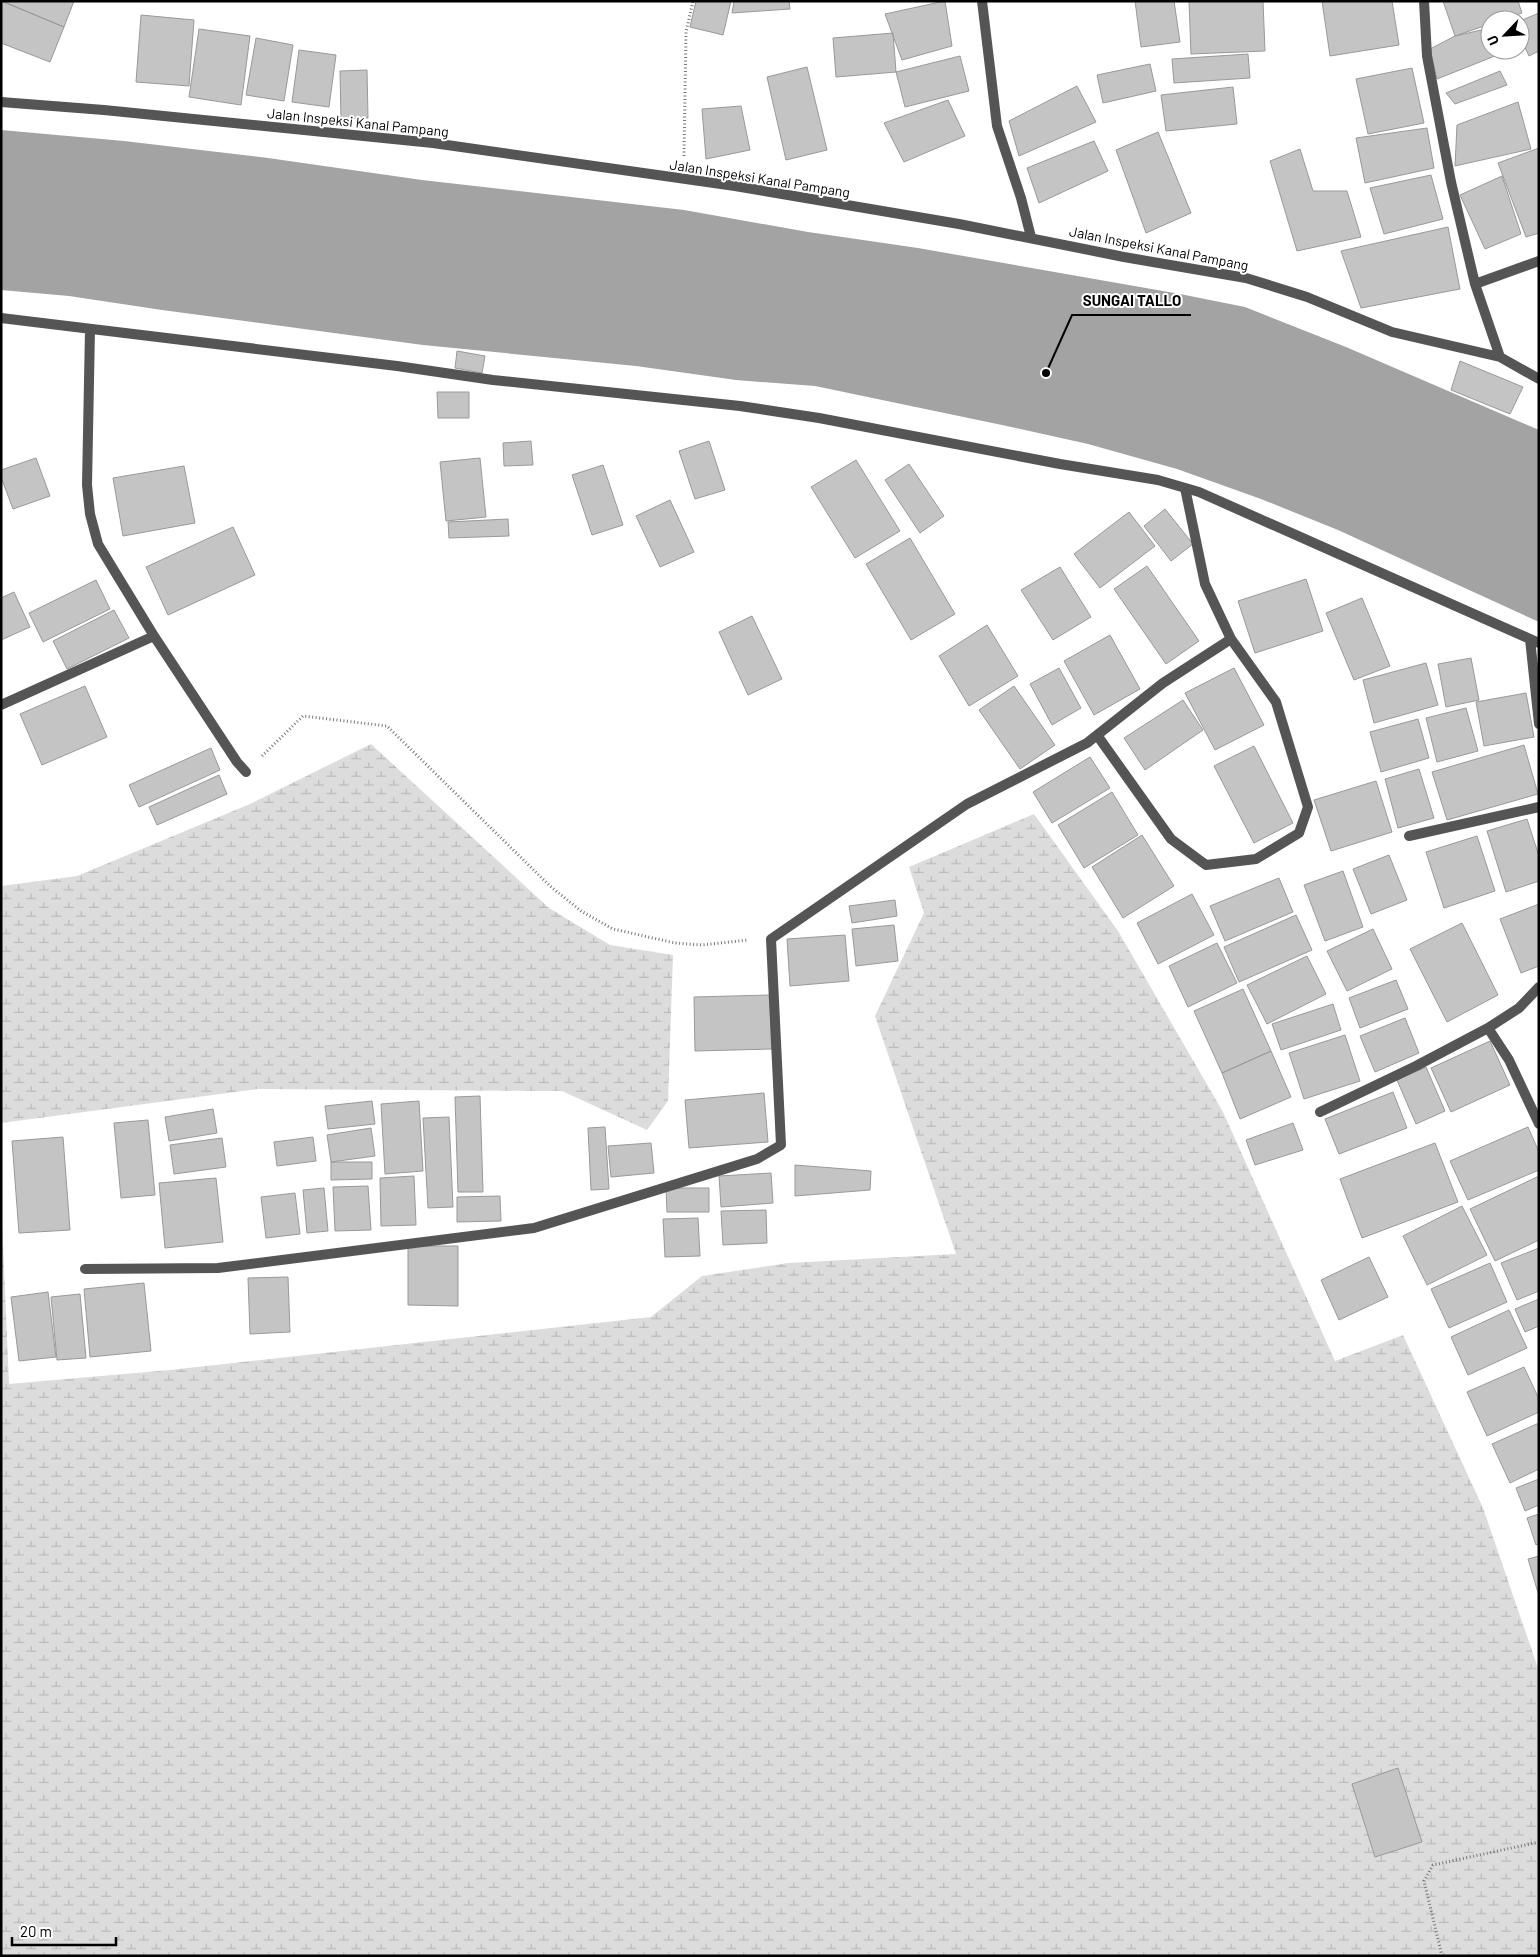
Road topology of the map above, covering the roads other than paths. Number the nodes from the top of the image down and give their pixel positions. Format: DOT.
graph roads {
  1 [pos="982,1"];
  2 [pos="1424,1"];
  3 [pos="1,102"];
  4 [pos="1031,237"];
  5 [pos="1539,261"];
  6 [pos="1475,284"];
  7 [pos="1,318"];
  8 [pos="90,329"];
  9 [pos="1500,357"];
  10 [pos="1539,379"];
  11 [pos="1185,488"];
  12 [pos="154,636"];
  13 [pos="1231,639"];
  14 [pos="1535,641"];
  15 [pos="1,705"];
  16 [pos="1539,724"];
  17 [pos="1097,736"];
  18 [pos="246,772"];
  19 [pos="1539,807"];
  20 [pos="1410,836"];
  21 [pos="1539,987"];
  22 [pos="1488,1028"];
  23 [pos="1320,1112"];
  24 [pos="1539,1124"];
  25 [pos="85,1269"];
  1 -- 4 [label="street"];
  2 -- 6 [label="street"];
  3 -- 4 [label="street, Jalan Inspeksi Kanal Pampang"];
  4 -- 9 [label="street, Jalan Inspeksi Kanal Pampang"];
  5 -- 6 [label="street"];
  6 -- 9 [label="street"];
  7 -- 8 [label="street"];
  8 -- 11 [label="street"];
  8 -- 12 [label="street"];
  9 -- 10 [label="street, Jalan Inspeksi Kanal Pampang"];
  11 -- 13 [label="street"];
  11 -- 14 [label="street"];
  12 -- 15 [label="street"];
  12 -- 18 [label="street"];
  13 -- 17 [label="street"];
  13 -- 17 [label="street"];
  14 -- 16 [label="street"];
  17 -- 25 [label="street"];
  19 -- 20 [label="street"];
  21 -- 22 [label="street"];
  22 -- 23 [label="street"];
  22 -- 24 [label="street"];
}
